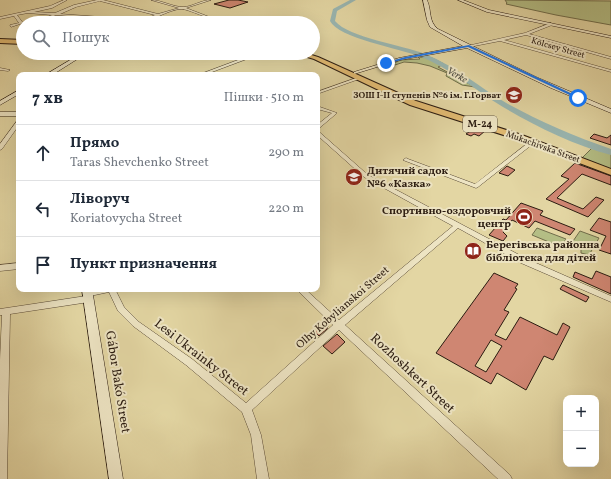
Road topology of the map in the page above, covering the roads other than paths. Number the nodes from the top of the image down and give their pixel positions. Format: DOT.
graph roads {
  1 [pos="66,0"];
  2 [pos="100,0"];
  3 [pos="152,0"];
  4 [pos="201,0"];
  5 [pos="210,0"];
  6 [pos="425,0"];
  7 [pos="460,0"];
  8 [pos="206,1"];
  9 [pos="183,8"];
  10 [pos="28,12"];
  11 [pos="56,14"];
  12 [pos="15,15"];
  13 [pos="158,15"];
  14 [pos="51,16"];
  15 [pos="77,16"];
  16 [pos="204,16"];
  17 [pos="0,18"];
  18 [pos="551,24"];
  19 [pos="16,25"];
  20 [pos="11,26"];
  21 [pos="526,34"];
  22 [pos="611,37"];
  23 [pos="501,40"];
  24 [pos="0,41"];
  25 [pos="16,42"];
  26 [pos="469,46"];
  27 [pos="611,58"];
  28 [pos="73,60"];
  29 [pos="242,60"];
  30 [pos="320,60"];
  31 [pos="0,70"];
  32 [pos="8,70"];
  33 [pos="611,71"];
  34 [pos="53,72"];
  35 [pos="208,72"];
  36 [pos="357,75"];
  37 [pos="320,92"];
  38 [pos="16,94"];
  39 [pos="0,103"];
  40 [pos="320,107"];
  41 [pos="611,111"];
  42 [pos="0,114"];
  43 [pos="16,114"];
  44 [pos="16,126"];
  45 [pos="320,126"];
  46 [pos="320,135"];
  47 [pos="532,142"];
  48 [pos="0,148"];
  49 [pos="406,160"];
  50 [pos="611,172"];
  51 [pos="456,226"];
  52 [pos="16,266"];
  53 [pos="0,268"];
  54 [pos="112,292"];
  55 [pos="303,292"];
  56 [pos="88,294"];
  57 [pos="611,299"];
  58 [pos="3,312"];
  59 [pos="339,325"];
  60 [pos="246,409"];
  61 [pos="1,479"];
  62 [pos="116,479"];
  63 [pos="263,479"];
  64 [pos="506,479"];
  1 -- 10 [label="street"];
  2 -- 11 [label="street"];
  2 -- 13 [label="street"];
  3 -- 9 [label="street"];
  4 -- 8 [label="street"];
  5 -- 8 [label="street"];
  6 -- 26 [label="street"];
  7 -- 18 [label="street"];
  8 -- 9 [label="street"];
  9 -- 13 [label="street"];
  9 -- 16 [label="street"];
  10 -- 11 [label="street"];
  10 -- 12 [label="street"];
  11 -- 14 [label="street"];
  11 -- 15 [label="street"];
  12 -- 17 [label="street"];
  18 -- 21 [label="street"];
  18 -- 22 [label="street"];
  19 -- 20 [label="street"];
  21 -- 23 [label="street"];
  21 -- 27 [label="street"];
  23 -- 26 [label="street"];
  23 -- 33 [label="street, Kölcsey Street"];
  24 -- 25 [label="highway"];
  26 -- 36 [label="street"];
  26 -- 41 [label="street"];
  28 -- 34 [label="street"];
  29 -- 35 [label="street"];
  30 -- 36 [label="highway, Mukachivska Street / М-24"];
  31 -- 32 [label="street"];
  36 -- 37 [label="street"];
  36 -- 47 [label="highway, Mukachivska Street / М-24"];
  38 -- 39 [label="street"];
  40 -- 45 [label="street"];
  42 -- 43 [label="street"];
  44 -- 48 [label="street"];
  46 -- 51 [label="street"];
  47 -- 49 [label="street"];
  47 -- 50 [label="highway, Mukachivska Street / М-24"];
  51 -- 57 [label="street"];
  51 -- 59 [label="street, Olhy Kobylianskoi Street"];
  52 -- 53 [label="street"];
  54 -- 60 [label="street, Lesi Ukrainky Street"];
  55 -- 59 [label="street, Rozhoshkert Street"];
  56 -- 58 [label="street, Lesi Ukrainky Street"];
  56 -- 62 [label="street, Gábor Bakó Street"];
  58 -- 61 [label="street"];
  59 -- 60 [label="street, Olhy Kobylianskoi Street"];
  59 -- 64 [label="street, Rozhoshkert Street"];
  60 -- 63 [label="street, Lesi Ukrainky Street"];
}
